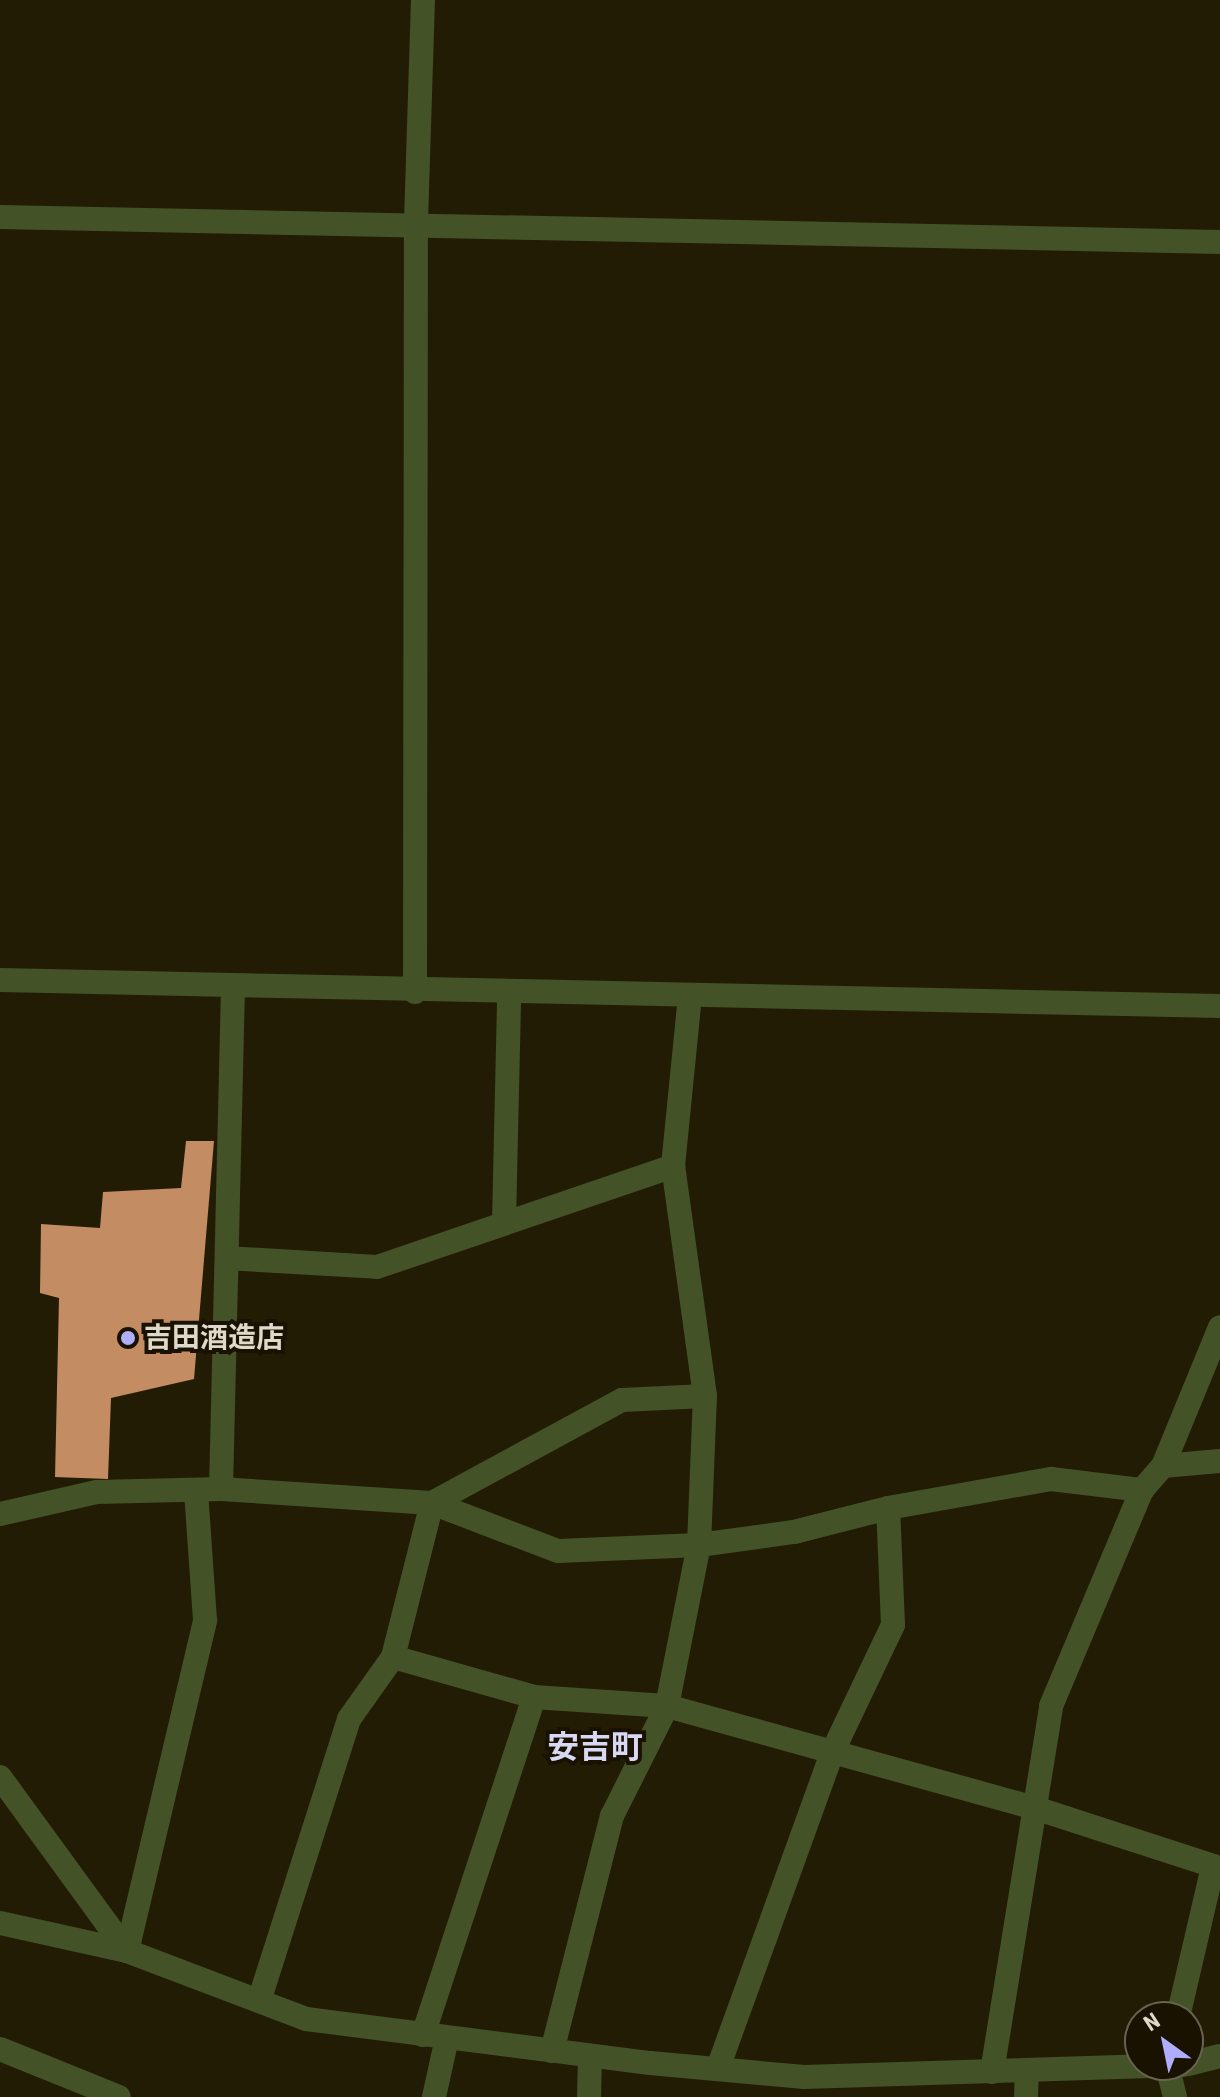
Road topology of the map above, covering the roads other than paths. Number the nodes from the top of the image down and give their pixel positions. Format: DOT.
graph roads {
  1 [pos="423,0"];
  2 [pos="0,217"];
  3 [pos="416,222"];
  4 [pos="1220,242"];
  5 [pos="0,980"];
  6 [pos="233,987"];
  7 [pos="415,992"];
  8 [pos="509,994"];
  9 [pos="690,997"];
  10 [pos="1220,1006"];
  11 [pos="673,1166"];
  12 [pos="504,1223"];
  13 [pos="227,1258"];
  14 [pos="1220,1327"];
  15 [pos="705,1396"];
  16 [pos="1220,1461"];
  17 [pos="1163,1466"];
  18 [pos="221,1489"];
  19 [pos="196,1490"];
  20 [pos="1142,1490"];
  21 [pos="432,1503"];
  22 [pos="888,1508"];
  23 [pos="0,1514"];
  24 [pos="699,1545"];
  25 [pos="393,1657"];
  26 [pos="534,1697"];
  27 [pos="667,1706"];
  28 [pos="831,1755"];
  29 [pos="0,1777"];
  30 [pos="1032,1807"];
  31 [pos="1217,1867"];
  32 [pos="0,1923"];
  33 [pos="127,1951"];
  34 [pos="260,1998"];
  35 [pos="1182,2001"];
  36 [pos="435,2036"];
  37 [pos="0,2049"];
  38 [pos="552,2051"];
  39 [pos="590,2056"];
  40 [pos="718,2068"];
  41 [pos="1124,2068"];
  42 [pos="992,2072"];
  43 [pos="1027,2072"];
  44 [pos="804,2087"];
  45 [pos="119,2097"];
  46 [pos="434,2097"];
  47 [pos="589,2097"];
  48 [pos="1026,2097"];
  1 -- 3 [label="street"];
  2 -- 3 [label="street"];
  3 -- 4 [label="street"];
  3 -- 7 [label="street"];
  5 -- 6 [label="street"];
  6 -- 7 [label="street"];
  6 -- 13 [label="street"];
  7 -- 8 [label="street"];
  8 -- 9 [label="street"];
  8 -- 12 [label="street"];
  9 -- 10 [label="street"];
  9 -- 11 [label="street"];
  11 -- 12 [label="street"];
  11 -- 15 [label="street"];
  12 -- 13 [label="street"];
  13 -- 18 [label="street"];
  14 -- 17 [label="street"];
  15 -- 21 [label="street"];
  15 -- 24 [label="street"];
  16 -- 17 [label="street"];
  17 -- 20 [label="street"];
  18 -- 19 [label="street"];
  18 -- 21 [label="street"];
  19 -- 23 [label="street"];
  19 -- 33 [label="street"];
  20 -- 22 [label="street"];
  20 -- 30 [label="street"];
  21 -- 24 [label="street"];
  21 -- 25 [label="street"];
  22 -- 24 [label="street"];
  22 -- 28 [label="street"];
  24 -- 27 [label="street"];
  25 -- 26 [label="street"];
  25 -- 34 [label="street"];
  26 -- 27 [label="street"];
  26 -- 36 [label="street"];
  27 -- 28 [label="street"];
  27 -- 38 [label="street"];
  28 -- 30 [label="street"];
  28 -- 40 [label="street"];
  29 -- 33 [label="street"];
  30 -- 31 [label="street"];
  30 -- 42 [label="street"];
  31 -- 35 [label="street"];
  32 -- 33 [label="street"];
  33 -- 34 [label="street"];
  34 -- 36 [label="street"];
  36 -- 38 [label="street"];
  36 -- 46 [label="street"];
  37 -- 45 [label="street"];
  38 -- 39 [label="street"];
  39 -- 40 [label="street"];
  39 -- 47 [label="street"];
  40 -- 44 [label="street"];
  41 -- 43 [label="street"];
  42 -- 43 [label="street"];
  42 -- 44 [label="street"];
  43 -- 48 [label="street"];
}
